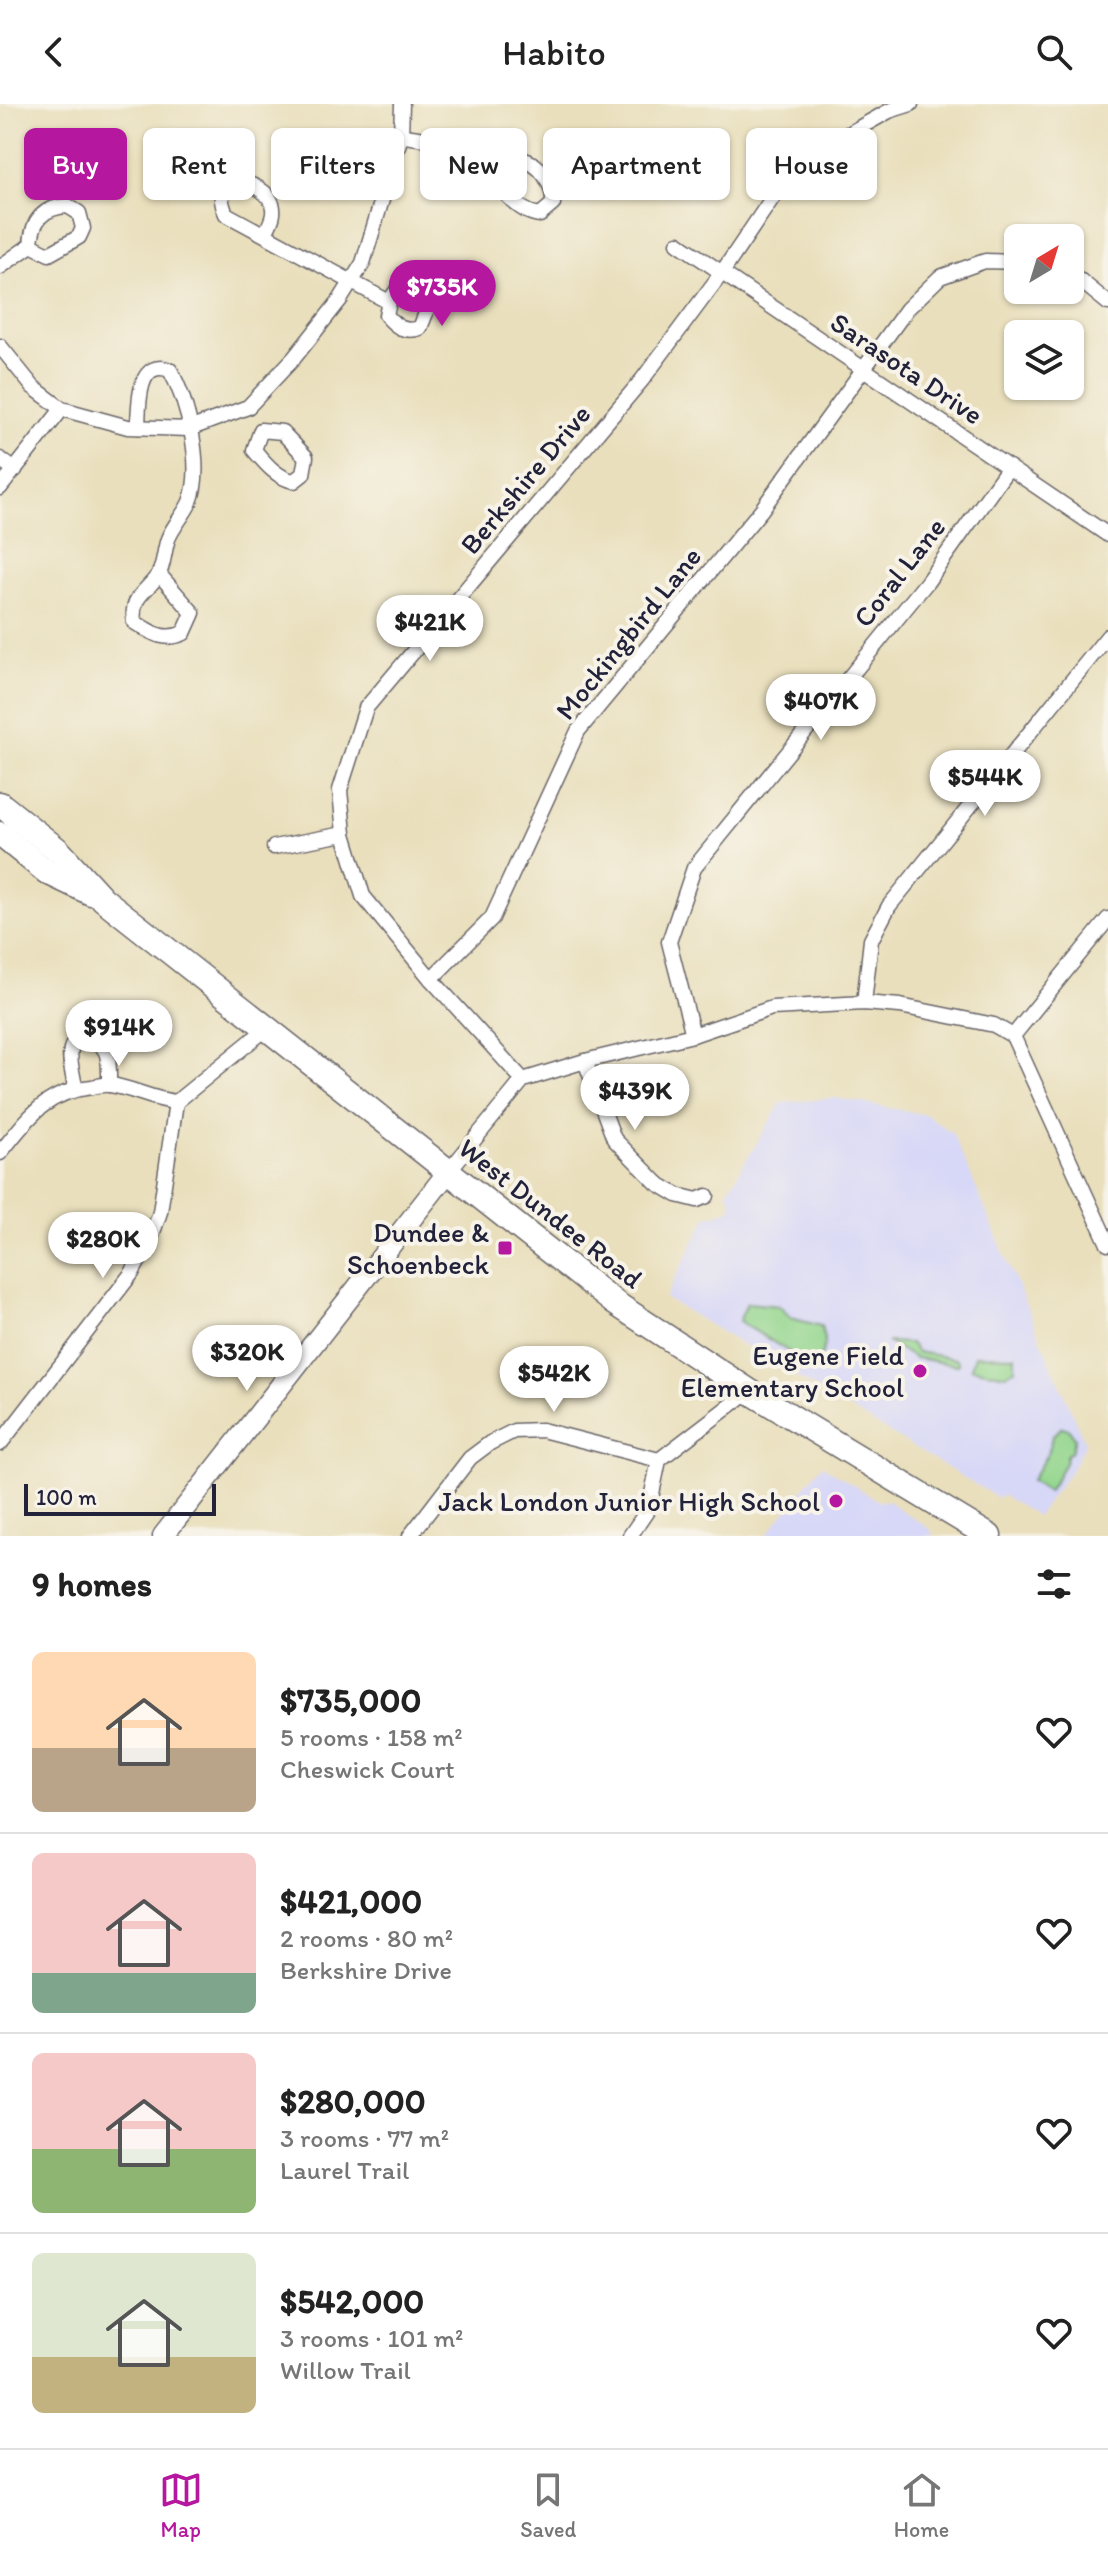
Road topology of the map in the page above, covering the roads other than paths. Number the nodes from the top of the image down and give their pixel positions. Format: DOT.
graph roads {
  1 [pos="402,104"];
  2 [pos="911,104"];
  3 [pos="401,128"];
  4 [pos="492,164"];
  5 [pos="382,200"];
  6 [pos="265,234"];
  7 [pos="678,243"];
  8 [pos="31,245"];
  9 [pos="1004,262"];
  10 [pos="0,267"];
  11 [pos="721,274"];
  12 [pos="352,282"];
  13 [pos="1084,283"];
  14 [pos="389,302"];
  15 [pos="1108,303"];
  16 [pos="3,356"];
  17 [pos="864,371"];
  18 [pos="248,407"];
  19 [pos="62,409"];
  20 [pos="138,427"];
  21 [pos="189,429"];
  22 [pos="261,430"];
  23 [pos="0,459"];
  24 [pos="1009,467"];
  25 [pos="15,470"];
  26 [pos="0,488"];
  27 [pos="1108,535"];
  28 [pos="159,574"];
  29 [pos="1108,636"];
  30 [pos="0,804"];
  31 [pos="0,834"];
  32 [pos="344,834"];
  33 [pos="274,847"];
  34 [pos="103,899"];
  35 [pos="1106,927"];
  36 [pos="431,979"];
  37 [pos="864,1003"];
  38 [pos="267,1028"];
  39 [pos="693,1035"];
  40 [pos="1013,1036"];
  41 [pos="585,1061"];
  42 [pos="523,1080"];
  43 [pos="109,1085"];
  44 [pos="75,1088"];
  45 [pos="176,1102"];
  46 [pos="0,1153"];
  47 [pos="448,1172"];
  48 [pos="707,1196"];
  49 [pos="1104,1219"];
  50 [pos="1108,1244"];
  51 [pos="749,1391"];
  52 [pos="0,1444"];
  53 [pos="659,1460"];
  54 [pos="163,1536"];
  55 [pos="410,1536"];
  56 [pos="630,1536"];
  57 [pos="989,1536"];
  1 -- 3 [label="street"];
  2 -- 11 [label="street, Berkshire Drive"];
  4 -- 4 [label="street"];
  5 -- 12 [label="street"];
  6 -- 12 [label="street"];
  7 -- 11 [label="street, Sarasota Drive"];
  8 -- 10 [label="street"];
  9 -- 17 [label="street, Mockingbird Lane"];
  11 -- 17 [label="street, Sarasota Drive"];
  11 -- 32 [label="street, Berkshire Drive"];
  12 -- 14 [label="street"];
  12 -- 18 [label="street"];
  13 -- 15 [label="street"];
  16 -- 19 [label="street"];
  17 -- 24 [label="street, Sarasota Drive"];
  17 -- 36 [label="street, Mockingbird Lane"];
  18 -- 21 [label="street"];
  18 -- 22 [label="street"];
  19 -- 20 [label="street"];
  19 -- 25 [label="street"];
  20 -- 21 [label="street"];
  20 -- 21 [label="street"];
  21 -- 28 [label="street"];
  23 -- 25 [label="street"];
  24 -- 27 [label="street, Sarasota Drive"];
  24 -- 39 [label="street, Coral Lane"];
  25 -- 26 [label="street"];
  28 -- 28 [label="street"];
  29 -- 37 [label="street"];
  30 -- 34 [label="main road"];
  31 -- 34 [label="main road"];
  32 -- 33 [label="street"];
  32 -- 36 [label="street, Berkshire Drive"];
  34 -- 38 [label="main road, West Dundee Road"];
  35 -- 40 [label="street"];
  36 -- 42 [label="street, Berkshire Drive"];
  37 -- 39 [label="street"];
  37 -- 40 [label="street"];
  38 -- 45 [label="street"];
  38 -- 47 [label="main road, West Dundee Road"];
  39 -- 41 [label="street"];
  40 -- 49 [label="street"];
  41 -- 42 [label="street"];
  41 -- 48 [label="street"];
  42 -- 47 [label="street"];
  43 -- 44 [label="street"];
  43 -- 44 [label="street"];
  43 -- 45 [label="street"];
  44 -- 46 [label="street"];
  45 -- 52 [label="street"];
  47 -- 51 [label="main road, West Dundee Road"];
  47 -- 54 [label="main road"];
  49 -- 50 [label="street"];
  51 -- 53 [label="street"];
  51 -- 57 [label="main road, West Dundee Road"];
  53 -- 55 [label="street"];
  53 -- 56 [label="street"];
}
